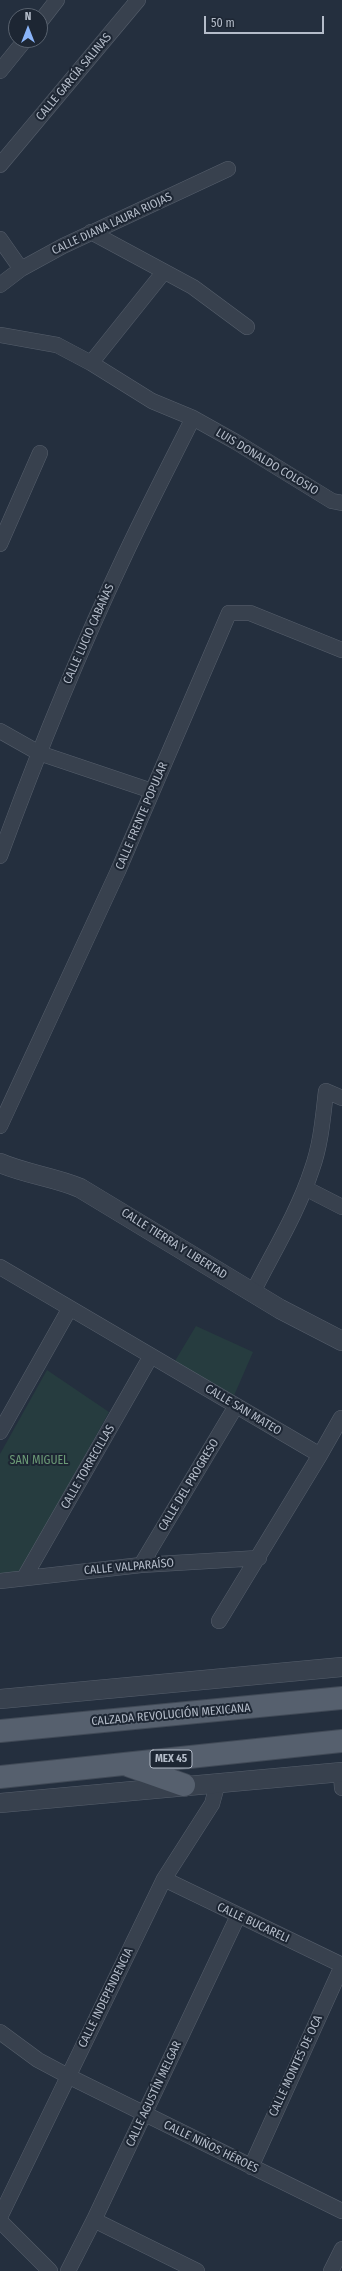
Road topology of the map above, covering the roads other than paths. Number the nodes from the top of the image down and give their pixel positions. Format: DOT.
graph roads {
  1 [pos="57,0"];
  2 [pos="138,0"];
  3 [pos="48,12"];
  4 [pos="19,48"];
  5 [pos="0,71"];
  6 [pos="3,155"];
  7 [pos="228,169"];
  8 [pos="91,232"];
  9 [pos="0,239"];
  10 [pos="21,269"];
  11 [pos="163,272"];
  12 [pos="0,285"];
  13 [pos="247,327"];
  14 [pos="0,335"];
  15 [pos="91,363"];
  16 [pos="193,418"];
  17 [pos="40,453"];
  18 [pos="342,503"];
  19 [pos="0,544"];
  20 [pos="342,650"];
  21 [pos="0,730"];
  22 [pos="39,753"];
  23 [pos="152,791"];
  24 [pos="0,856"];
  25 [pos="342,1098"];
  26 [pos="0,1126"];
  27 [pos="0,1163"];
  28 [pos="305,1188"];
  29 [pos="342,1208"];
  30 [pos="0,1267"];
  31 [pos="252,1292"];
  32 [pos="70,1308"];
  33 [pos="342,1341"];
  34 [pos="151,1356"];
  35 [pos="236,1406"];
  36 [pos="341,1418"];
  37 [pos="0,1432"];
  38 [pos="320,1455"];
  39 [pos="259,1558"];
  40 [pos="141,1565"];
  41 [pos="24,1578"];
  42 [pos="0,1581"];
  43 [pos="219,1621"];
  44 [pos="342,1667"];
  45 [pos="342,1698"];
  46 [pos="0,1699"];
  47 [pos="0,1732"];
  48 [pos="342,1741"];
  49 [pos="124,1763"];
  50 [pos="0,1777"];
  51 [pos="342,1777"];
  52 [pos="218,1782"];
  53 [pos="184,1785"];
  54 [pos="0,1803"];
  55 [pos="164,1879"];
  56 [pos="238,1916"];
  57 [pos="342,1966"];
  58 [pos="0,2032"];
  59 [pos="68,2076"];
  60 [pos="144,2114"];
  61 [pos="251,2166"];
  62 [pos="342,2211"];
  63 [pos="0,2217"];
  64 [pos="94,2220"];
  65 [pos="0,2221"];
  66 [pos="342,2249"];
  67 [pos="50,2271"];
  68 [pos="68,2271"];
  69 [pos="197,2271"];
  70 [pos="331,2271"];
  1 -- 3 [label="street"];
  2 -- 6 [label="street, CALLE GARCÍA SALINAS"];
  4 -- 5 [label="street"];
  7 -- 8 [label="street, CALLE DIANA LAURA RIOJAS"];
  8 -- 10 [label="street, CALLE DIANA LAURA RIOJAS"];
  8 -- 11 [label="street"];
  9 -- 10 [label="street"];
  10 -- 12 [label="street, CALLE DIANA LAURA RIOJAS"];
  11 -- 13 [label="street"];
  11 -- 15 [label="street"];
  14 -- 15 [label="street, LUIS DONALDO COLOSIO"];
  15 -- 16 [label="street, LUIS DONALDO COLOSIO"];
  16 -- 18 [label="street, LUIS DONALDO COLOSIO"];
  16 -- 22 [label="street, CALLE LUCIO CABAÑAS"];
  17 -- 19 [label="street"];
  20 -- 23 [label="street, CALLE FRENTE POPULAR"];
  21 -- 22 [label="street"];
  22 -- 23 [label="street"];
  22 -- 24 [label="street, CALLE LUCIO CABAÑAS"];
  23 -- 26 [label="street, CALLE FRENTE POPULAR"];
  25 -- 28 [label="street"];
  27 -- 31 [label="street, CALLE TIERRA Y LIBERTAD"];
  28 -- 29 [label="street"];
  28 -- 31 [label="street"];
  30 -- 32 [label="street, CALLE SAN MATEO"];
  31 -- 33 [label="street, CALLE TIERRA Y LIBERTAD"];
  32 -- 34 [label="street, CALLE SAN MATEO"];
  32 -- 37 [label="street"];
  34 -- 35 [label="street, CALLE SAN MATEO"];
  34 -- 41 [label="street, CALLE TORRECILLAS"];
  35 -- 38 [label="street, CALLE SAN MATEO"];
  35 -- 40 [label="street, CALLE DEL PROGRESO"];
  36 -- 38 [label="street"];
  38 -- 39 [label="street"];
  39 -- 40 [label="street, CALLE VALPARAÍSO"];
  39 -- 43 [label="street"];
  40 -- 41 [label="street, CALLE VALPARAÍSO"];
  41 -- 42 [label="street, CALLE VALPARAÍSO"];
  44 -- 46 [label="street"];
  45 -- 47 [label="main road, CALZADA REVOLUCIÓN MEXICANA"];
  48 -- 49 [label="main road, MEX 45"];
  49 -- 50 [label="main road, MEX 45"];
  49 -- 53 [label="main road"];
  51 -- 52 [label="street"];
  52 -- 53 [label="street"];
  52 -- 55 [label="street, CALLE INDEPENDENCIA"];
  53 -- 54 [label="street"];
  55 -- 56 [label="street, CALLE BUCARELI"];
  55 -- 59 [label="street, CALLE INDEPENDENCIA"];
  56 -- 57 [label="street, CALLE BUCARELI"];
  56 -- 60 [label="street, CALLE AGUSTÍN MELGAR"];
  57 -- 61 [label="street, CALLE MONTES DE OCA"];
  58 -- 59 [label="street, CALLE NIÑOS HÉROES"];
  59 -- 60 [label="street, CALLE NIÑOS HÉROES"];
  59 -- 63 [label="street, CALLE INDEPENDENCIA"];
  60 -- 61 [label="street, CALLE NIÑOS HÉROES"];
  60 -- 64 [label="street, CALLE AGUSTÍN MELGAR"];
  61 -- 62 [label="street, CALLE NIÑOS HÉROES"];
  64 -- 68 [label="street, CALLE AGUSTÍN MELGAR"];
  64 -- 69 [label="street"];
  65 -- 67 [label="street"];
  66 -- 70 [label="street"];
}
